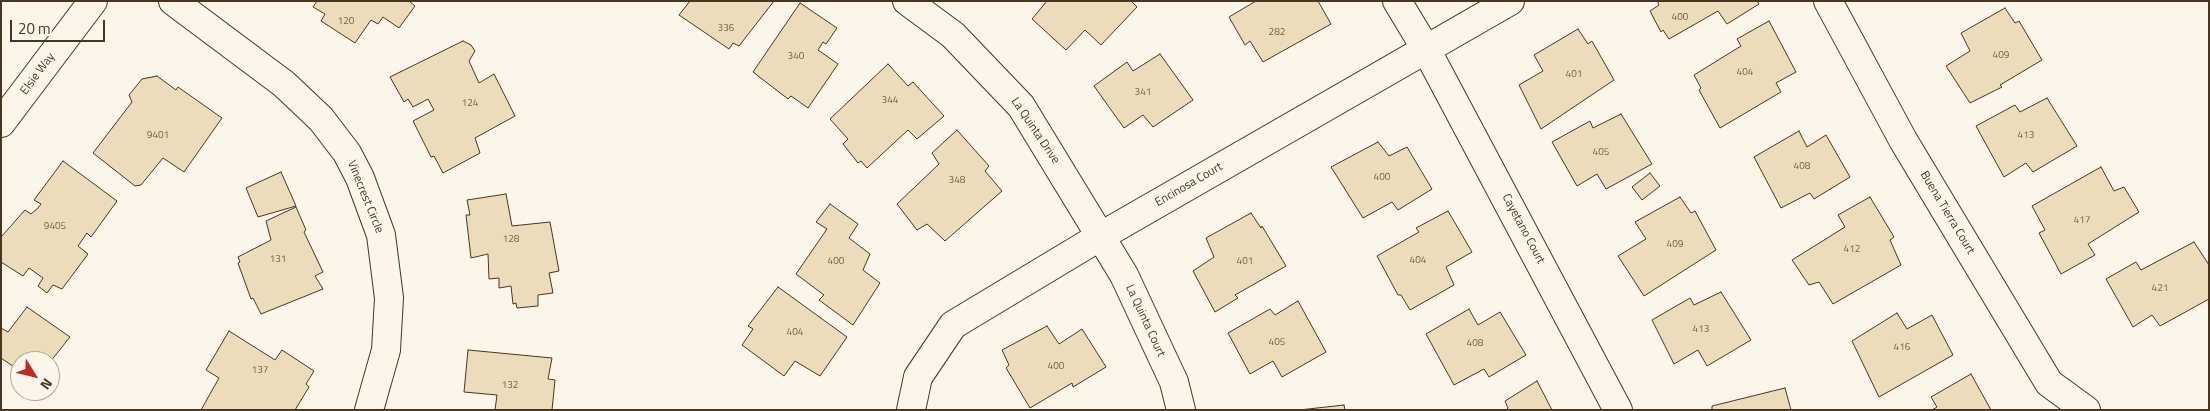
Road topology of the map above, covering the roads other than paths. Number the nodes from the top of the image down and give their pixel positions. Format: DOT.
graph roads {
  1 [pos="93,1"];
  2 [pos="173,1"];
  3 [pos="907,1"];
  4 [pos="1397,1"];
  5 [pos="1510,1"];
  6 [pos="1828,1"];
  7 [pos="1426,49"];
  8 [pos="1,123"];
  9 [pos="1101,236"];
  10 [pos="369,410"];
  11 [pos="911,410"];
  12 [pos="1181,410"];
  13 [pos="1618,410"];
  14 [pos="2086,410"];
  1 -- 8 [label="street, Elsie Way"];
  2 -- 10 [label="street, Vinecrest Circle"];
  3 -- 9 [label="street, La Quinta Drive"];
  4 -- 7 [label="street, Cayetano Court"];
  5 -- 7 [label="street, Encinosa Court"];
  6 -- 14 [label="street, Buena Tierra Court"];
  7 -- 9 [label="street, Encinosa Court"];
  7 -- 13 [label="street, Cayetano Court"];
  9 -- 11 [label="street, Encinosa Court"];
  9 -- 12 [label="street, La Quinta Court"];
}
